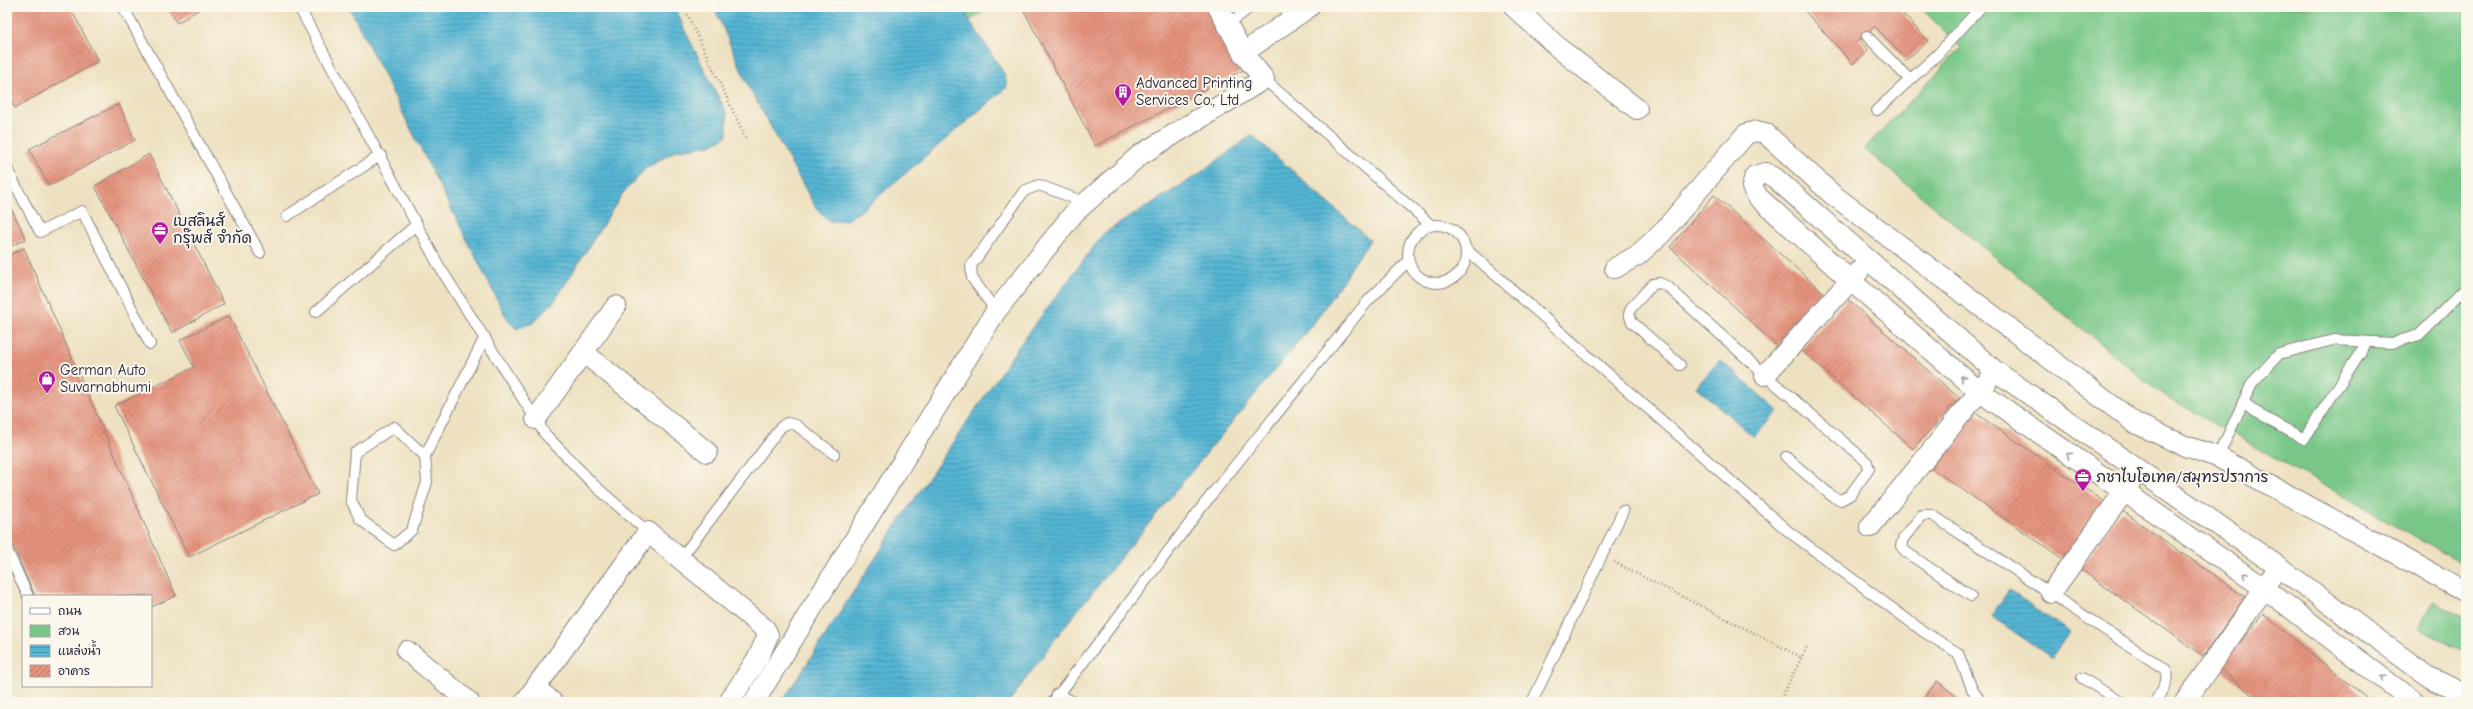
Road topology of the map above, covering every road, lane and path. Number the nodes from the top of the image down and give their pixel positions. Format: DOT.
graph roads {
  1 [pos="123,7"];
  2 [pos="299,7"];
  3 [pos="684,7"];
  4 [pos="1218,7"];
  5 [pos="1251,7"];
  6 [pos="1309,7"];
  7 [pos="1514,7"];
  8 [pos="1981,7"];
  9 [pos="1228,24"];
  10 [pos="1867,36"];
  11 [pos="1243,52"];
  12 [pos="1264,79"];
  13 [pos="1910,80"];
  14 [pos="1637,109"];
  15 [pos="1877,110"];
  16 [pos="746,139"];
  17 [pos="381,155"];
  18 [pos="7,168"];
  19 [pos="1084,202"];
  20 [pos="287,216"];
  21 [pos="417,224"];
  22 [pos="1431,225"];
  23 [pos="1467,250"];
  24 [pos="260,253"];
  25 [pos="1869,259"];
  26 [pos="1408,261"];
  27 [pos="1615,268"];
  28 [pos="1851,280"];
  29 [pos="2466,288"];
  30 [pos="616,306"];
  31 [pos="996,311"];
  32 [pos="316,312"];
  33 [pos="485,338"];
  34 [pos="2367,342"];
  35 [pos="150,344"];
  36 [pos="583,352"];
  37 [pos="1680,365"];
  38 [pos="1994,370"];
  39 [pos="1765,375"];
  40 [pos="1980,392"];
  41 [pos="2243,402"];
  42 [pos="536,419"];
  43 [pos="707,452"];
  44 [pos="834,454"];
  45 [pos="425,456"];
  46 [pos="1786,457"];
  47 [pos="2218,457"];
  48 [pos="2138,470"];
  49 [pos="2124,492"];
  50 [pos="1623,511"];
  51 [pos="1870,527"];
  52 [pos="648,532"];
  53 [pos="7,550"];
  54 [pos="1602,555"];
  55 [pos="681,558"];
  56 [pos="2279,567"];
  57 [pos="2264,588"];
  58 [pos="2466,592"];
  59 [pos="2051,593"];
  60 [pos="28,595"];
  61 [pos="1971,596"];
  62 [pos="1808,645"];
  63 [pos="407,651"];
  64 [pos="1801,657"];
  65 [pos="2429,677"];
  66 [pos="2082,678"];
  67 [pos="531,695"];
  68 [pos="2466,695"];
  69 [pos="1055,698"];
  70 [pos="469,702"];
  71 [pos="552,702"];
  72 [pos="729,702"];
  73 [pos="754,702"];
  74 [pos="1074,702"];
  75 [pos="1532,702"];
  76 [pos="1779,702"];
  77 [pos="1981,702"];
  78 [pos="2122,702"];
  79 [pos="2155,702"];
  80 [pos="2185,702"];
  81 [pos="2414,702"];
  1 -- 24 [label="lane"];
  2 -- 17 [label="lane"];
  3 -- 16 [label="path"];
  4 -- 9 [label="street"];
  5 -- 9 [label="lane"];
  6 -- 11 [label="street"];
  7 -- 14 [label="street"];
  8 -- 13 [label="lane"];
  9 -- 11 [label="street"];
  10 -- 13 [label="lane"];
  11 -- 12 [label="street"];
  12 -- 19 [label="street"];
  12 -- 22 [label="lane"];
  13 -- 15 [label="lane"];
  17 -- 20 [label="lane"];
  17 -- 21 [label="lane"];
  18 -- 35 [label="lane"];
  19 -- 31 [label="street"];
  19 -- 31 [label="lane"];
  21 -- 32 [label="lane"];
  21 -- 33 [label="lane"];
  22 -- 23 [label="lane"];
  22 -- 26 [label="lane"];
  23 -- 26 [label="lane"];
  23 -- 77 [label="lane"];
  25 -- 28 [label="street"];
  25 -- 28 [label="street"];
  25 -- 38 [label="street"];
  26 -- 69 [label="lane"];
  27 -- 47 [label="street"];
  28 -- 39 [label="street"];
  40 -- 28 [label="street, one-way"];
  29 -- 34 [label="lane"];
  30 -- 36 [label="street"];
  31 -- 73 [label="street"];
  33 -- 42 [label="lane"];
  33 -- 45 [label="lane"];
  34 -- 41 [label="lane"];
  34 -- 41 [label="lane"];
  36 -- 42 [label="street"];
  36 -- 43 [label="street"];
  37 -- 39 [label="lane"];
  38 -- 40 [label="street"];
  38 -- 48 [label="street"];
  39 -- 46 [label="lane"];
  49 -- 40 [label="street, one-way"];
  40 -- 51 [label="street"];
  41 -- 47 [label="lane"];
  42 -- 52 [label="lane"];
  44 -- 55 [label="lane"];
  45 -- 45 [label="lane"];
  47 -- 58 [label="street"];
  48 -- 49 [label="street"];
  48 -- 56 [label="street"];
  57 -- 49 [label="street, one-way"];
  49 -- 59 [label="street"];
  50 -- 54 [label="lane"];
  52 -- 55 [label="street"];
  52 -- 67 [label="street"];
  53 -- 60 [label="lane"];
  54 -- 64 [label="path"];
  54 -- 75 [label="lane"];
  55 -- 72 [label="street"];
  56 -- 57 [label="street"];
  56 -- 65 [label="street"];
  57 -- 80 [label="street"];
  81 -- 57 [label="street, one-way"];
  59 -- 61 [label="lane"];
  59 -- 79 [label="lane"];
  62 -- 64 [label="path"];
  63 -- 70 [label="street"];
  64 -- 76 [label="path"];
  65 -- 68 [label="street"];
  65 -- 81 [label="street"];
  66 -- 78 [label="lane"];
  67 -- 71 [label="street"];
  69 -- 74 [label="lane"];
}
